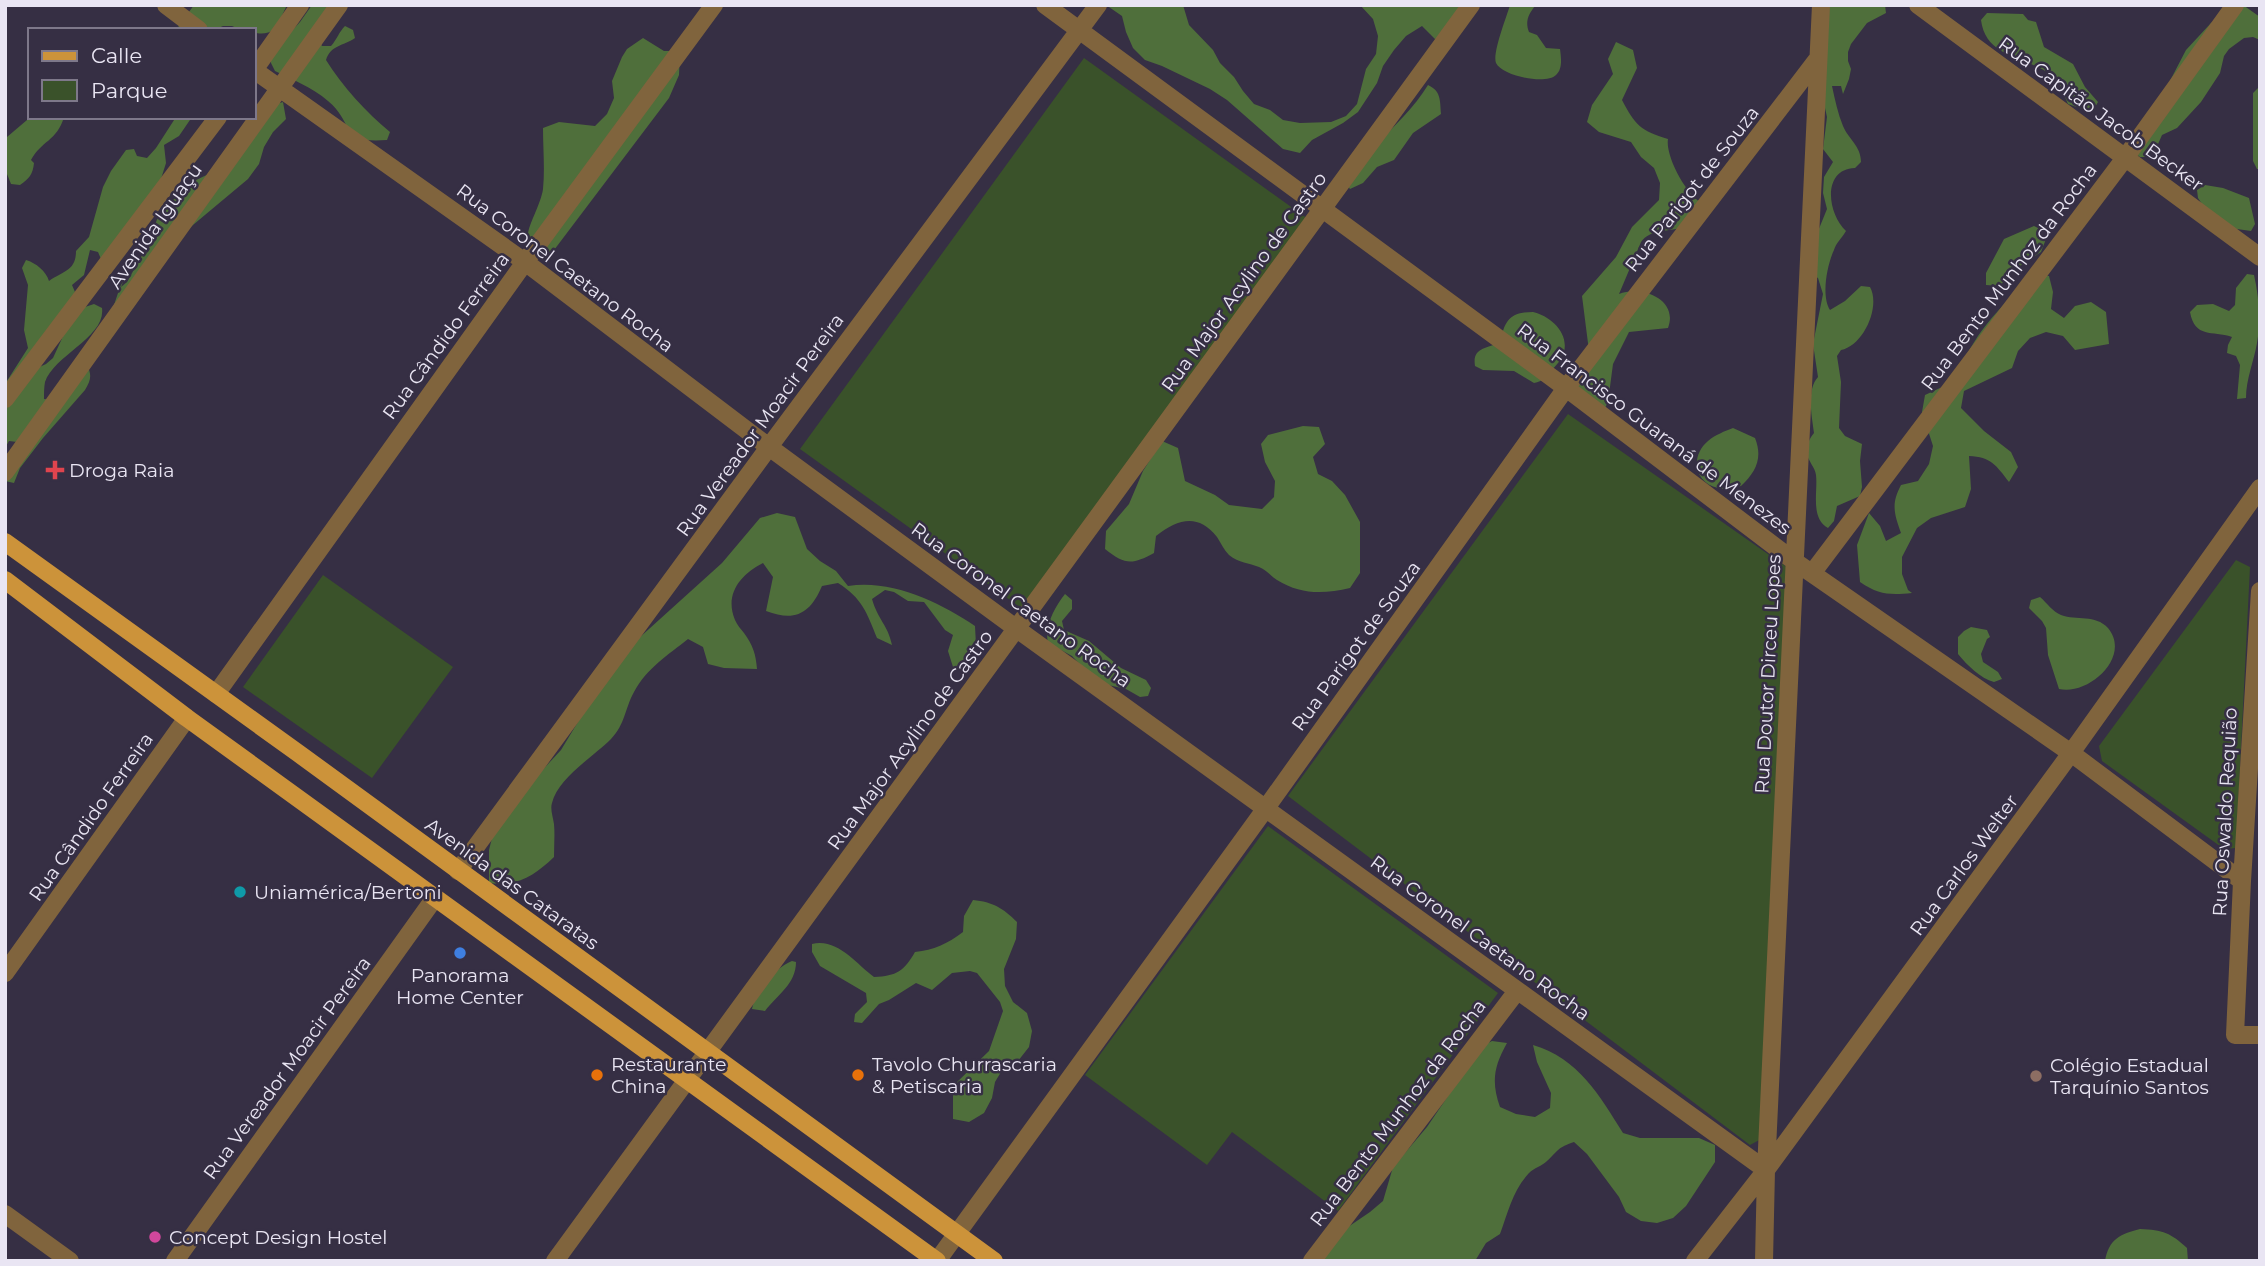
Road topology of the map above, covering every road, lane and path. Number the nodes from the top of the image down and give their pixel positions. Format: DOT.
graph roads {
  1 [pos="166,5"];
  2 [pos="300,5"];
  3 [pos="340,5"];
  4 [pos="714,5"];
  5 [pos="1045,5"];
  6 [pos="1098,5"];
  7 [pos="1471,5"];
  8 [pos="1821,5"];
  9 [pos="1918,5"];
  10 [pos="2235,5"];
  11 [pos="196,28"];
  12 [pos="1079,31"];
  13 [pos="1816,61"];
  14 [pos="256,67"];
  15 [pos="256,71"];
  16 [pos="279,88"];
  17 [pos="216,119"];
  18 [pos="2125,158"];
  19 [pos="1323,209"];
  20 [pos="2260,257"];
  21 [pos="525,262"];
  22 [pos="1566,388"];
  23 [pos="5,400"];
  24 [pos="769,447"];
  25 [pos="5,472"];
  26 [pos="2260,488"];
  27 [pos="5,542"];
  28 [pos="1794,561"];
  29 [pos="1813,572"];
  30 [pos="5,580"];
  31 [pos="2260,592"];
  32 [pos="1017,629"];
  33 [pos="216,694"];
  34 [pos="187,718"];
  35 [pos="2071,753"];
  36 [pos="1266,808"];
  37 [pos="458,871"];
  38 [pos="2242,881"];
  39 [pos="434,899"];
  40 [pos="5,973"];
  41 [pos="1517,991"];
  42 [pos="2260,1035"];
  43 [pos="708,1051"];
  44 [pos="688,1080"];
  45 [pos="1766,1170"];
  46 [pos="5,1214"];
  47 [pos="956,1232"];
  48 [pos="70,1261"];
  49 [pos="175,1261"];
  50 [pos="555,1261"];
  51 [pos="937,1261"];
  52 [pos="994,1261"];
  53 [pos="1312,1261"];
  54 [pos="1695,1261"];
  55 [pos="1764,1261"];
  1 -- 11 [label="street"];
  2 -- 14 [label="street"];
  3 -- 16 [label="street, Avenida Iguaçu"];
  4 -- 21 [label="street, Rua Cândido Ferreira"];
  5 -- 12 [label="street, Rua Francisco Guaraná de Menezes"];
  6 -- 12 [label="street, Rua Vereador Moacir Pereira"];
  7 -- 19 [label="street, Rua Major Acylino de Castro"];
  8 -- 13 [label="street, Rua Doutor Dirceu Lopes"];
  9 -- 18 [label="street, Rua Capitão Jacob Becker"];
  10 -- 18 [label="street, Rua Bento Munhoz da Rocha"];
  12 -- 19 [label="street, Rua Francisco Guaraná de Menezes"];
  12 -- 24 [label="street, Rua Vereador Moacir Pereira"];
  13 -- 22 [label="street, Rua Parigot de Souza"];
  13 -- 28 [label="street, Rua Doutor Dirceu Lopes"];
  15 -- 16 [label="street, Rua Coronel Caetano Rocha"];
  16 -- 21 [label="street, Rua Coronel Caetano Rocha"];
  16 -- 25 [label="street, Avenida Iguaçu"];
  17 -- 23 [label="street, Avenida Iguaçu"];
  18 -- 20 [label="street, Rua Capitão Jacob Becker"];
  18 -- 29 [label="street, Rua Bento Munhoz da Rocha"];
  19 -- 22 [label="street, Rua Francisco Guaraná de Menezes"];
  19 -- 32 [label="street, Rua Major Acylino de Castro"];
  21 -- 24 [label="street, Rua Coronel Caetano Rocha"];
  21 -- 33 [label="street, Rua Cândido Ferreira"];
  22 -- 28 [label="street, Rua Francisco Guaraná de Menezes"];
  22 -- 36 [label="street, Rua Parigot de Souza"];
  24 -- 32 [label="street, Rua Coronel Caetano Rocha"];
  24 -- 37 [label="street, Rua Vereador Moacir Pereira"];
  26 -- 35 [label="street, Rua Carlos Welter"];
  27 -- 33 [label="main road, Avenida das Cataratas"];
  28 -- 29 [label="street, Rua Francisco Guaraná de Menezes"];
  28 -- 45 [label="street, Rua Doutor Dirceu Lopes"];
  29 -- 35 [label="street, Rua Francisco Guaraná de Menezes"];
  30 -- 34 [label="main road"];
  31 -- 38 [label="street, Rua Oswaldo Requião"];
  32 -- 36 [label="street, Rua Coronel Caetano Rocha"];
  32 -- 43 [label="street, Rua Major Acylino de Castro"];
  33 -- 37 [label="main road, Avenida das Cataratas"];
  34 -- 39 [label="main road"];
  34 -- 40 [label="street, Rua Cândido Ferreira"];
  35 -- 38 [label="street, Rua Francisco Guaraná de Menezes"];
  35 -- 45 [label="street, Rua Carlos Welter"];
  36 -- 41 [label="street, Rua Coronel Caetano Rocha"];
  36 -- 47 [label="street, Rua Parigot de Souza"];
  37 -- 43 [label="main road, Avenida das Cataratas"];
  38 -- 42 [label="street, Rua Oswaldo Requião"];
  39 -- 44 [label="main road"];
  39 -- 49 [label="street, Rua Vereador Moacir Pereira"];
  41 -- 45 [label="street, Rua Coronel Caetano Rocha"];
  41 -- 53 [label="street, Rua Bento Munhoz da Rocha"];
  43 -- 44 [label="street, Rua Major Acylino de Castro"];
  43 -- 47 [label="main road, Avenida das Cataratas"];
  44 -- 50 [label="street, Rua Major Acylino de Castro"];
  44 -- 51 [label="main road"];
  45 -- 54 [label="street, Rua Carlos Welter"];
  45 -- 55 [label="street, Rua Doutor Dirceu Lopes"];
  46 -- 48 [label="street"];
  47 -- 51 [label="street, Rua Parigot de Souza"];
  47 -- 52 [label="main road, Avenida das Cataratas"];
}
